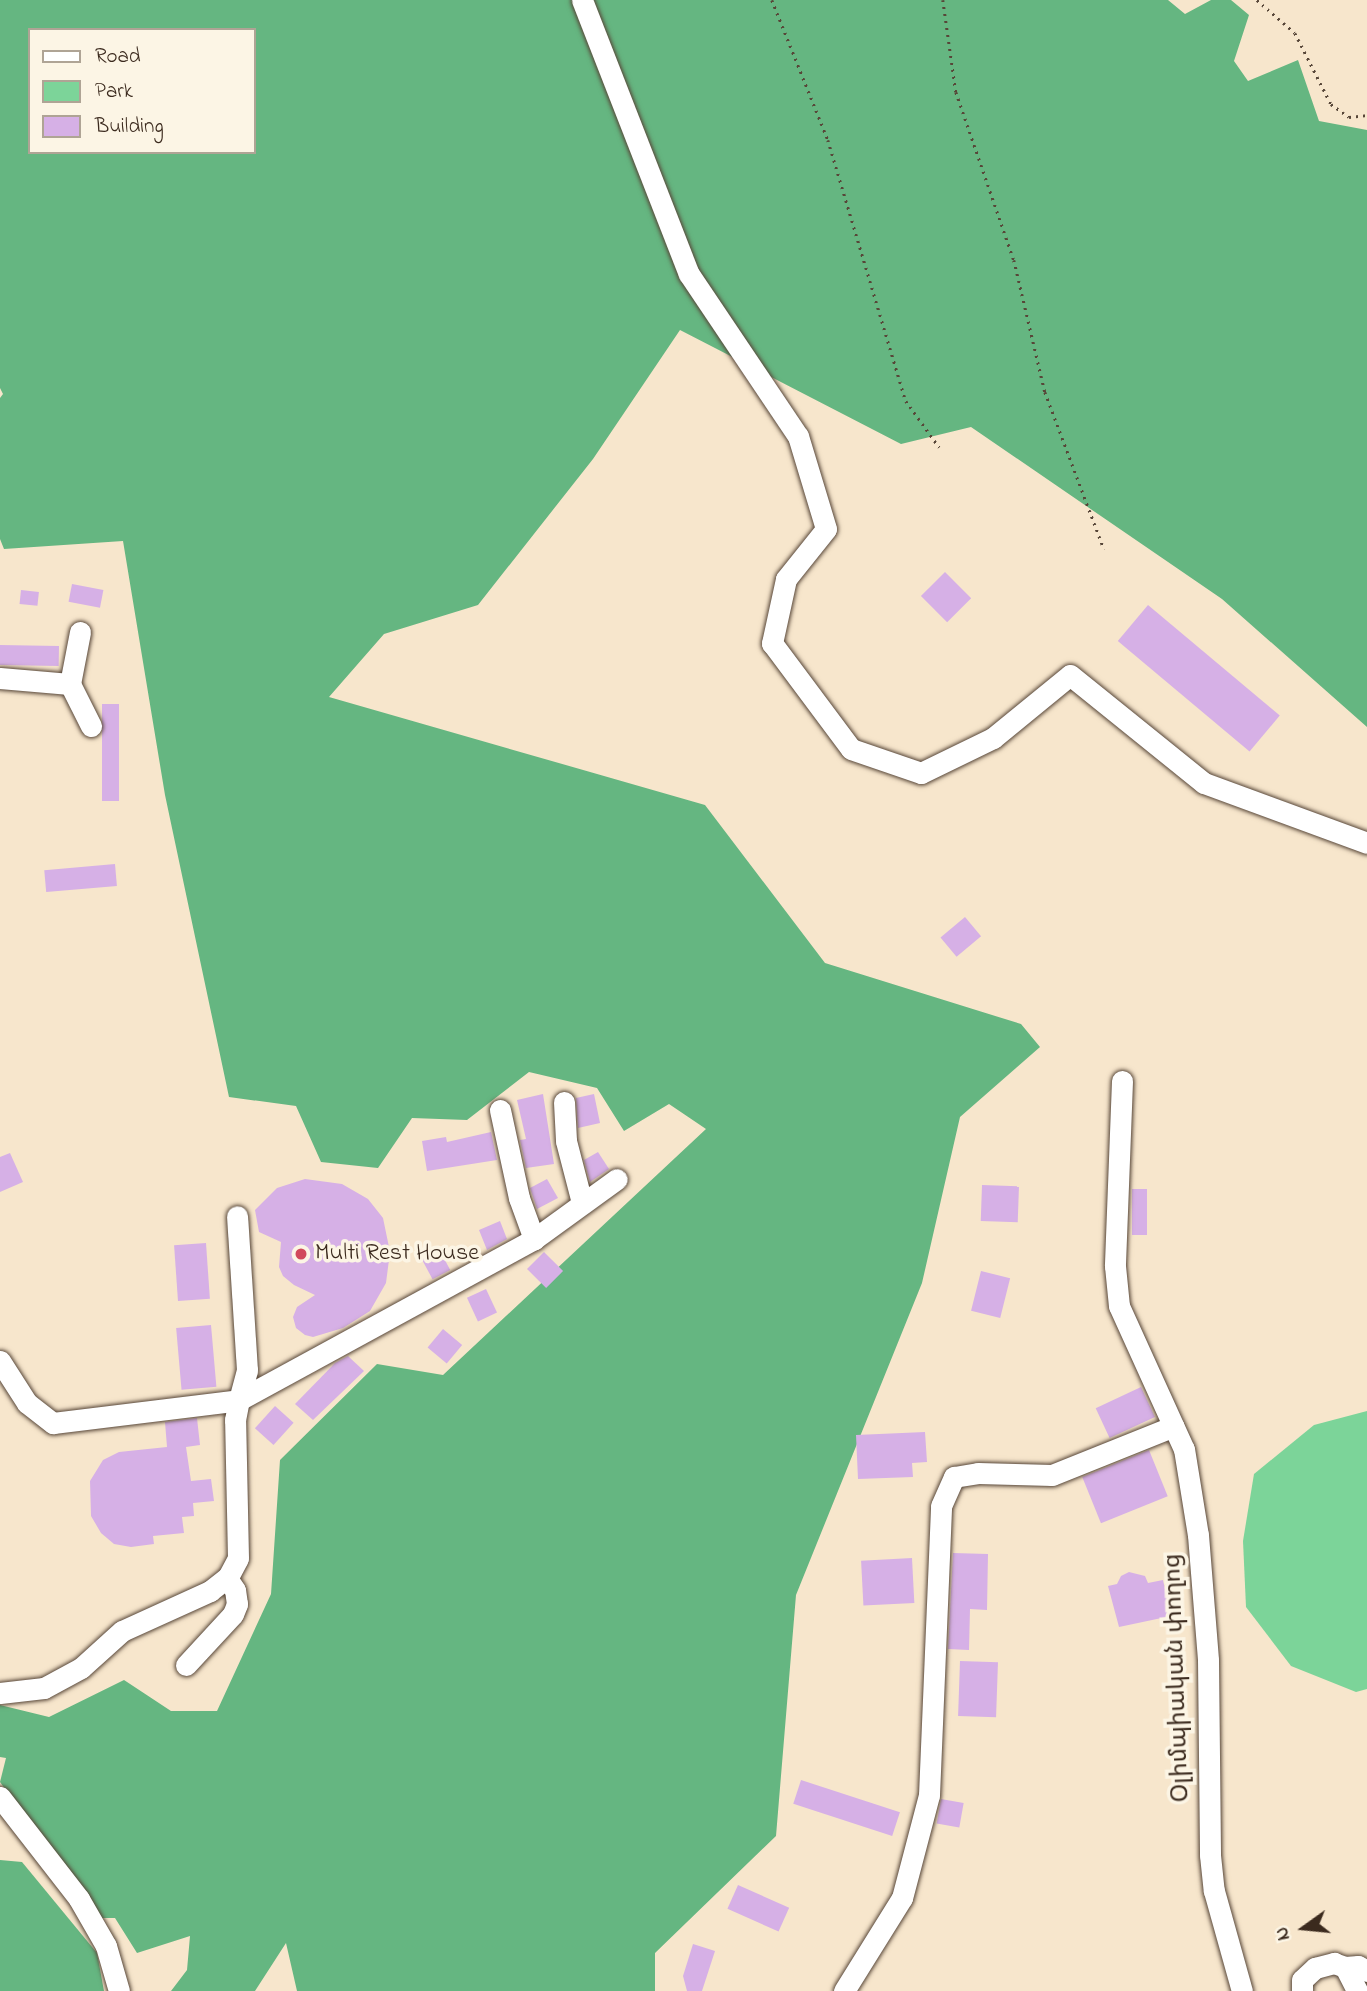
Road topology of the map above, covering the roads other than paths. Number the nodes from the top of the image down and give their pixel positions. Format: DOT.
graph roads {
  1 [pos="582,0"];
  2 [pos="80,632"];
  3 [pos="0,678"];
  4 [pos="70,684"];
  5 [pos="90,726"];
  6 [pos="1367,843"];
  7 [pos="1122,1081"];
  8 [pos="564,1102"];
  9 [pos="500,1110"];
  10 [pos="617,1179"];
  11 [pos="582,1203"];
  12 [pos="237,1216"];
  13 [pos="534,1239"];
  14 [pos="0,1361"];
  15 [pos="239,1400"];
  16 [pos="1174,1426"];
  17 [pos="227,1578"];
  18 [pos="186,1665"];
  19 [pos="0,1693"];
  20 [pos="0,1797"];
  21 [pos="1345,1967"];
  22 [pos="1367,1971"];
  23 [pos="119,1991"];
  24 [pos="844,1991"];
  25 [pos="1242,1991"];
  26 [pos="1302,1991"];
  27 [pos="1357,1991"];
  1 -- 6 [label="street"];
  2 -- 4 [label="street"];
  3 -- 4 [label="street"];
  4 -- 5 [label="street"];
  7 -- 16 [label="street, Օլիմպիական փողոց"];
  8 -- 11 [label="street"];
  9 -- 13 [label="street"];
  10 -- 11 [label="street"];
  11 -- 13 [label="street"];
  12 -- 15 [label="street"];
  13 -- 15 [label="street"];
  14 -- 15 [label="street"];
  15 -- 17 [label="street"];
  16 -- 24 [label="street"];
  16 -- 25 [label="street, Օլիմպիական փողոց"];
  17 -- 18 [label="street"];
  17 -- 19 [label="street"];
  20 -- 23 [label="street"];
  21 -- 22 [label="street"];
  21 -- 26 [label="street"];
  21 -- 27 [label="street"];
}
